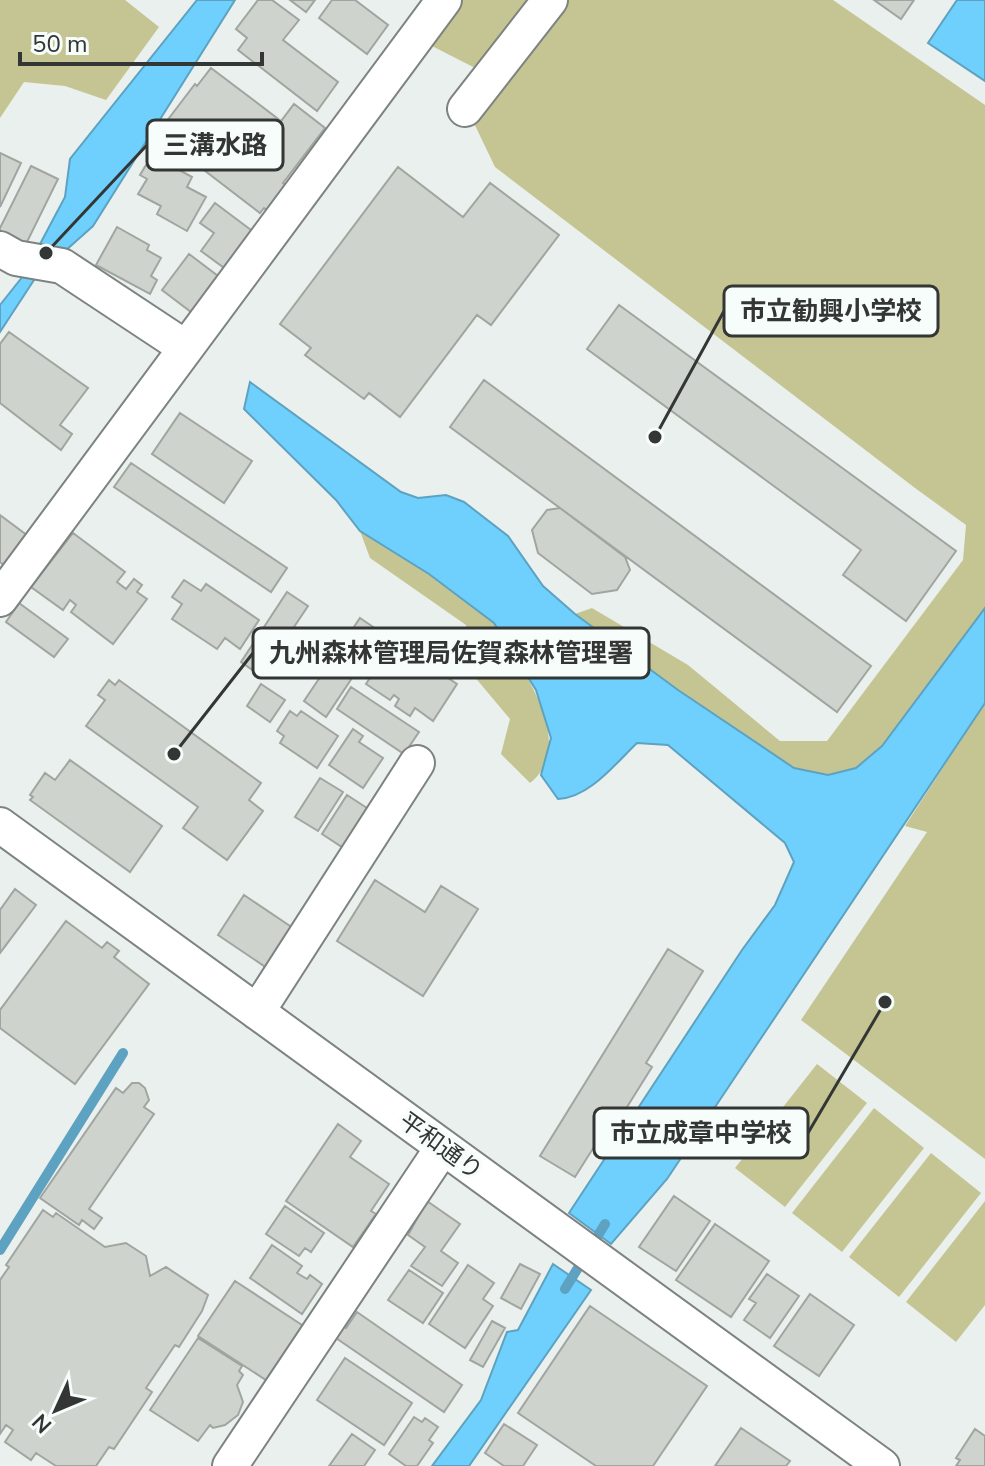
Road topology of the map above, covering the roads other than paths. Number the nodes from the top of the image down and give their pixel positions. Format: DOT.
graph roads {
  1 [pos="444,0"];
  2 [pos="550,0"];
  3 [pos="465,109"];
  4 [pos="5,262"];
  5 [pos="186,348"];
  6 [pos="0,599"];
  7 [pos="417,763"];
  8 [pos="0,825"];
  9 [pos="257,1012"];
  10 [pos="443,1147"];
  11 [pos="230,1466"];
  12 [pos="882,1466"];
  1 -- 5 [label="street"];
  2 -- 3 [label="street"];
  4 -- 5 [label="street"];
  5 -- 6 [label="street"];
  7 -- 9 [label="street"];
  8 -- 9 [label="street, 平和通り"];
  9 -- 10 [label="street, 平和通り"];
  10 -- 11 [label="street"];
  10 -- 12 [label="street, 平和通り"];
}
